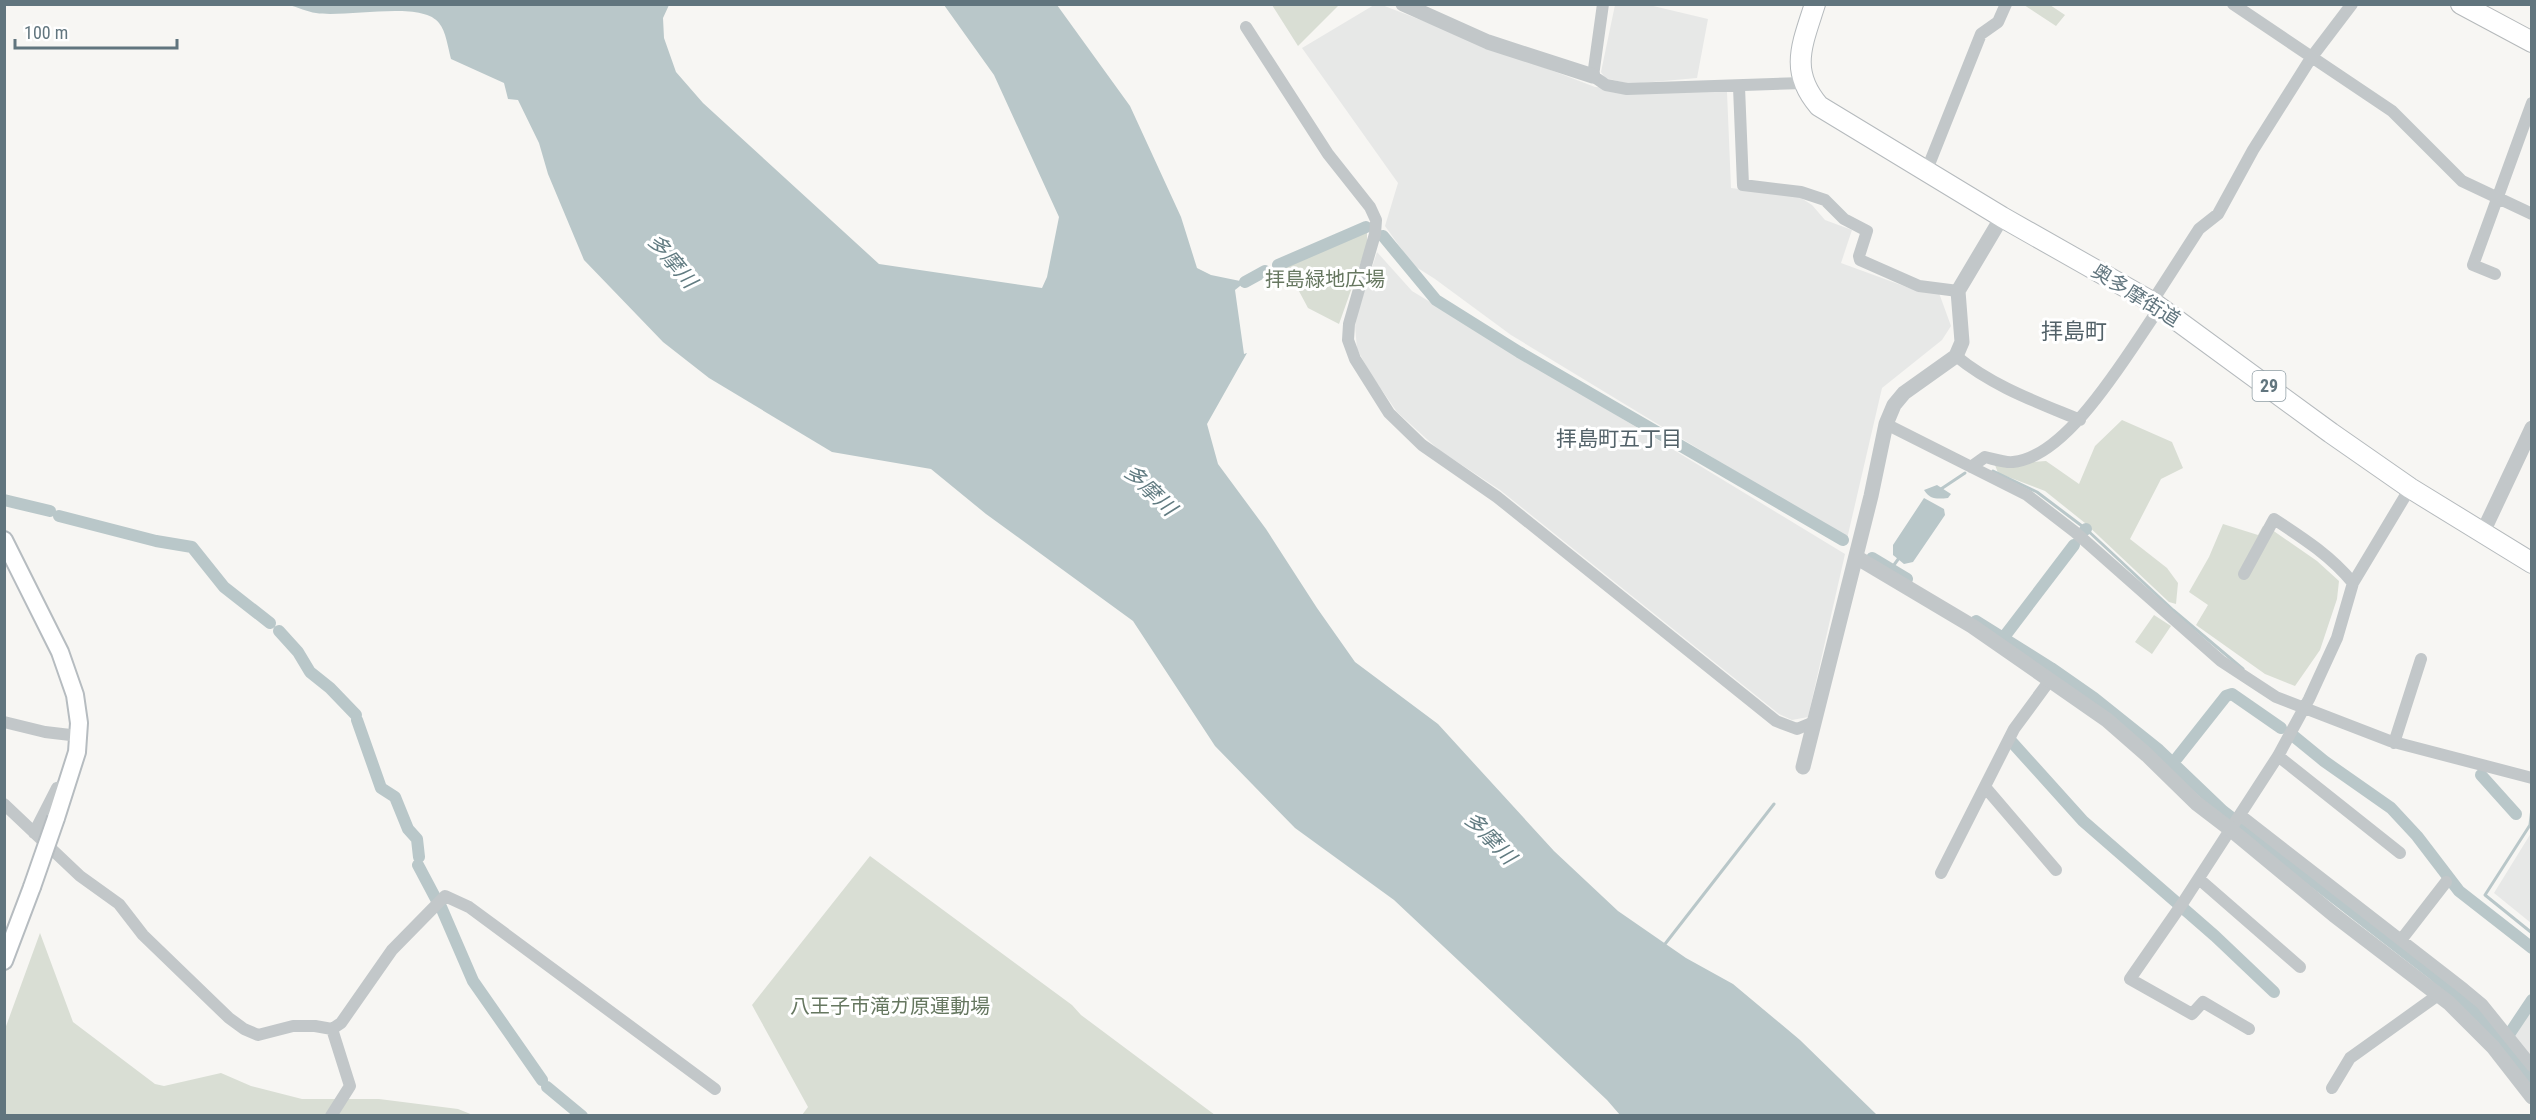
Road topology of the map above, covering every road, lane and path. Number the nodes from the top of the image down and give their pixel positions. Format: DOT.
graph roads {
  1 [pos="1403,4"];
  2 [pos="1604,4"];
  3 [pos="1815,4"];
  4 [pos="2006,4"];
  5 [pos="2233,4"];
  6 [pos="2352,4"];
  7 [pos="2461,4"];
  8 [pos="2489,4"];
  9 [pos="1246,27"];
  10 [pos="2532,27"];
  11 [pos="2532,42"];
  12 [pos="2312,58"];
  13 [pos="1593,76"];
  14 [pos="1803,83"];
  15 [pos="1739,87"];
  16 [pos="2532,103"];
  17 [pos="1926,172"];
  18 [pos="2497,199"];
  19 [pos="2532,214"];
  20 [pos="2002,216"];
  21 [pos="2496,274"];
  22 [pos="1958,291"];
  23 [pos="2156,305"];
  24 [pos="1956,356"];
  25 [pos="2080,420"];
  26 [pos="1886,424"];
  27 [pos="2532,428"];
  28 [pos="1971,467"];
  29 [pos="2410,488"];
  30 [pos="2482,534"];
  31 [pos="4,540"];
  32 [pos="1856,557"];
  33 [pos="2532,563"];
  34 [pos="2244,574"];
  35 [pos="2353,583"];
  36 [pos="2421,659"];
  37 [pos="2050,680"];
  38 [pos="2307,704"];
  39 [pos="4,722"];
  40 [pos="1814,722"];
  41 [pos="79,736"];
  42 [pos="2394,743"];
  43 [pos="2278,756"];
  44 [pos="1803,767"];
  45 [pos="2532,778"];
  46 [pos="68,786"];
  47 [pos="1984,787"];
  48 [pos="4,804"];
  49 [pos="2240,815"];
  50 [pos="2231,827"];
  51 [pos="34,833"];
  52 [pos="2400,852"];
  53 [pos="2056,870"];
  54 [pos="1941,873"];
  55 [pos="2199,879"];
  56 [pos="2446,882"];
  57 [pos="2401,940"];
  58 [pos="4,961"];
  59 [pos="2300,967"];
  60 [pos="2438,994"];
  61 [pos="332,1029"];
  62 [pos="2249,1029"];
  63 [pos="2532,1066"];
  64 [pos="2332,1088"];
  65 [pos="715,1089"];
  66 [pos="2532,1097"];
  67 [pos="331,1116"];
  1 -- 13 [label="street"];
  2 -- 13 [label="street"];
  3 -- 14 [label="main road"];
  4 -- 17 [label="street"];
  5 -- 12 [label="street"];
  6 -- 12 [label="street"];
  7 -- 11 [label="main road"];
  8 -- 10 [label="main road"];
  9 -- 40 [label="street"];
  12 -- 18 [label="street"];
  12 -- 23 [label="street"];
  13 -- 15 [label="street"];
  14 -- 15 [label="street"];
  14 -- 17 [label="main road, 奥多摩街道 / 29"];
  15 -- 22 [label="street"];
  16 -- 18 [label="street"];
  17 -- 20 [label="main road, 奥多摩街道 / 29"];
  18 -- 19 [label="street"];
  18 -- 21 [label="street"];
  20 -- 22 [label="street"];
  20 -- 23 [label="main road, 奥多摩街道 / 29"];
  22 -- 24 [label="street"];
  23 -- 25 [label="street"];
  23 -- 29 [label="main road, 奥多摩街道 / 29"];
  24 -- 25 [label="street"];
  24 -- 26 [label="street"];
  25 -- 28 [label="street"];
  26 -- 28 [label="street"];
  26 -- 32 [label="street"];
  27 -- 30 [label="street"];
  28 -- 38 [label="street"];
  29 -- 30 [label="main road, 奥多摩街道 / 29"];
  29 -- 35 [label="street"];
  30 -- 33 [label="main road, 奥多摩街道 / 29"];
  31 -- 41 [label="main road"];
  32 -- 37 [label="street"];
  32 -- 40 [label="street"];
  34 -- 35 [label="street"];
  35 -- 38 [label="street"];
  36 -- 42 [label="street"];
  37 -- 47 [label="street"];
  37 -- 50 [label="street"];
  38 -- 42 [label="street"];
  38 -- 43 [label="street"];
  39 -- 41 [label="street"];
  40 -- 44 [label="street"];
  41 -- 46 [label="main road"];
  42 -- 45 [label="street"];
  43 -- 49 [label="street"];
  43 -- 52 [label="street"];
  46 -- 51 [label="street"];
  46 -- 58 [label="main road, bridge"];
  47 -- 53 [label="street"];
  47 -- 54 [label="street"];
  48 -- 51 [label="street"];
  49 -- 50 [label="street"];
  49 -- 57 [label="street"];
  50 -- 55 [label="street"];
  50 -- 60 [label="street"];
  51 -- 61 [label="street"];
  55 -- 59 [label="street"];
  55 -- 62 [label="street"];
  56 -- 57 [label="street"];
  57 -- 63 [label="street"];
  60 -- 64 [label="street"];
  60 -- 66 [label="street"];
  61 -- 65 [label="street"];
  61 -- 67 [label="street"];
}
